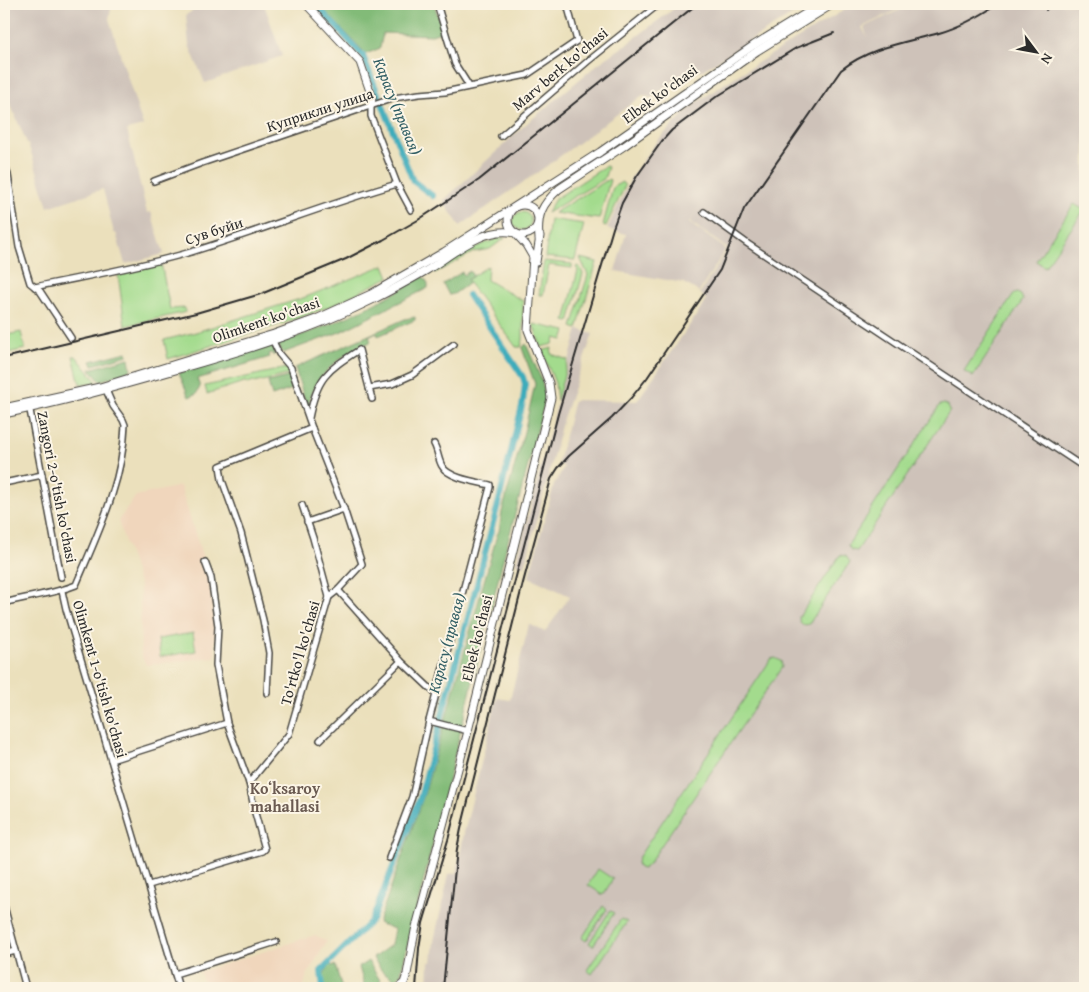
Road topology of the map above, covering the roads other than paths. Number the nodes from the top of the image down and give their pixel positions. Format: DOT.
graph roads {
  1 [pos="306,4"];
  2 [pos="437,4"];
  3 [pos="568,4"];
  4 [pos="659,4"];
  5 [pos="821,4"];
  6 [pos="834,4"];
  7 [pos="469,86"];
  8 [pos="374,104"];
  9 [pos="501,136"];
  10 [pos="4,161"];
  11 [pos="154,181"];
  12 [pos="397,184"];
  13 [pos="551,197"];
  14 [pos="515,207"];
  15 [pos="411,210"];
  16 [pos="704,212"];
  17 [pos="538,222"];
  18 [pos="515,233"];
  19 [pos="539,239"];
  20 [pos="35,287"];
  21 [pos="530,297"];
  22 [pos="71,338"];
  23 [pos="273,341"];
  24 [pos="454,344"];
  25 [pos="369,388"];
  26 [pos="106,390"];
  27 [pos="372,399"];
  28 [pos="29,406"];
  29 [pos="4,408"];
  30 [pos="4,414"];
  31 [pos="309,418"];
  32 [pos="312,428"];
  33 [pos="434,444"];
  34 [pos="1085,468"];
  35 [pos="42,475"];
  36 [pos="4,483"];
  37 [pos="302,506"];
  38 [pos="344,509"];
  39 [pos="308,522"];
  40 [pos="205,562"];
  41 [pos="61,577"];
  42 [pos="338,590"];
  43 [pos="62,591"];
  44 [pos="329,597"];
  45 [pos="4,603"];
  46 [pos="401,661"];
  47 [pos="267,693"];
  48 [pos="436,694"];
  49 [pos="429,720"];
  50 [pos="227,723"];
  51 [pos="468,731"];
  52 [pos="320,740"];
  53 [pos="111,760"];
  54 [pos="249,783"];
  55 [pos="389,858"];
  56 [pos="149,885"];
  57 [pos="4,906"];
  58 [pos="276,942"];
  59 [pos="16,951"];
  60 [pos="4,954"];
  61 [pos="175,974"];
  62 [pos="402,987"];
  63 [pos="26,988"];
  64 [pos="179,988"];
  1 -- 8 [label="main road"];
  2 -- 7 [label="street"];
  3 -- 7 [label="street, Куприкли улица"];
  4 -- 9 [label="street, Marv berk ko'chasi"];
  5 -- 14 [label="main road, Elbek ko'chasi"];
  6 -- 13 [label="main road, Elbek ko'chasi"];
  7 -- 8 [label="street, Куприкли улица"];
  8 -- 11 [label="street, Куприкли улица"];
  8 -- 12 [label="street"];
  10 -- 20 [label="street"];
  12 -- 15 [label="street"];
  12 -- 20 [label="street, Сув буйи"];
  13 -- 17 [label="main road, Elbek ko'chasi"];
  13 -- 19 [label="main road, Elbek ko'chasi"];
  14 -- 17 [label="main road"];
  14 -- 18 [label="main road"];
  14 -- 28 [label="main road, Olimkent ko'chasi"];
  16 -- 34 [label="street"];
  17 -- 18 [label="main road"];
  17 -- 19 [label="main road, Elbek ko'chasi"];
  18 -- 21 [label="main road, Elbek ko'chasi"];
  18 -- 23 [label="main road, Olimkent ko'chasi"];
  19 -- 21 [label="main road, Elbek ko'chasi"];
  20 -- 22 [label="street"];
  21 -- 51 [label="main road, Elbek ko'chasi"];
  23 -- 26 [label="main road, Olimkent ko'chasi"];
  23 -- 31 [label="street, To'rtko'l ko'chasi"];
  24 -- 25 [label="street"];
  25 -- 27 [label="street"];
  25 -- 31 [label="street"];
  26 -- 28 [label="main road, Olimkent ko'chasi"];
  26 -- 43 [label="street, Olimkent 1-o'tish ko'chasi"];
  28 -- 29 [label="main road, Olimkent ko'chasi"];
  28 -- 30 [label="main road, Olimkent ko'chasi"];
  28 -- 35 [label="street, Zangori 2-o'tish ko'chasi"];
  31 -- 32 [label="street, To'rtko'l ko'chasi"];
  32 -- 38 [label="street, To'rtko'l ko'chasi"];
  32 -- 47 [label="street"];
  33 -- 48 [label="street"];
  35 -- 36 [label="street"];
  35 -- 41 [label="street, Zangori 2-o'tish ko'chasi"];
  37 -- 39 [label="street"];
  38 -- 39 [label="street"];
  38 -- 42 [label="street, To'rtko'l ko'chasi"];
  39 -- 44 [label="street"];
  40 -- 50 [label="street"];
  42 -- 44 [label="street, To'rtko'l ko'chasi"];
  42 -- 46 [label="street"];
  43 -- 45 [label="street"];
  43 -- 53 [label="street, Olimkent 1-o'tish ko'chasi"];
  44 -- 54 [label="street, To'rtko'l ko'chasi"];
  46 -- 48 [label="street"];
  46 -- 52 [label="street"];
  48 -- 49 [label="street"];
  49 -- 51 [label="street"];
  49 -- 55 [label="street"];
  50 -- 53 [label="street"];
  50 -- 54 [label="street"];
  51 -- 62 [label="main road, Elbek ko'chasi"];
  53 -- 56 [label="street, Olimkent 1-o'tish ko'chasi"];
  54 -- 56 [label="street"];
  56 -- 61 [label="street, Olimkent 1-o'tish ko'chasi"];
  57 -- 59 [label="street"];
  58 -- 61 [label="street"];
  59 -- 60 [label="street"];
  59 -- 63 [label="street"];
  61 -- 64 [label="street, Olimkent 1-o'tish ko'chasi"];
}
